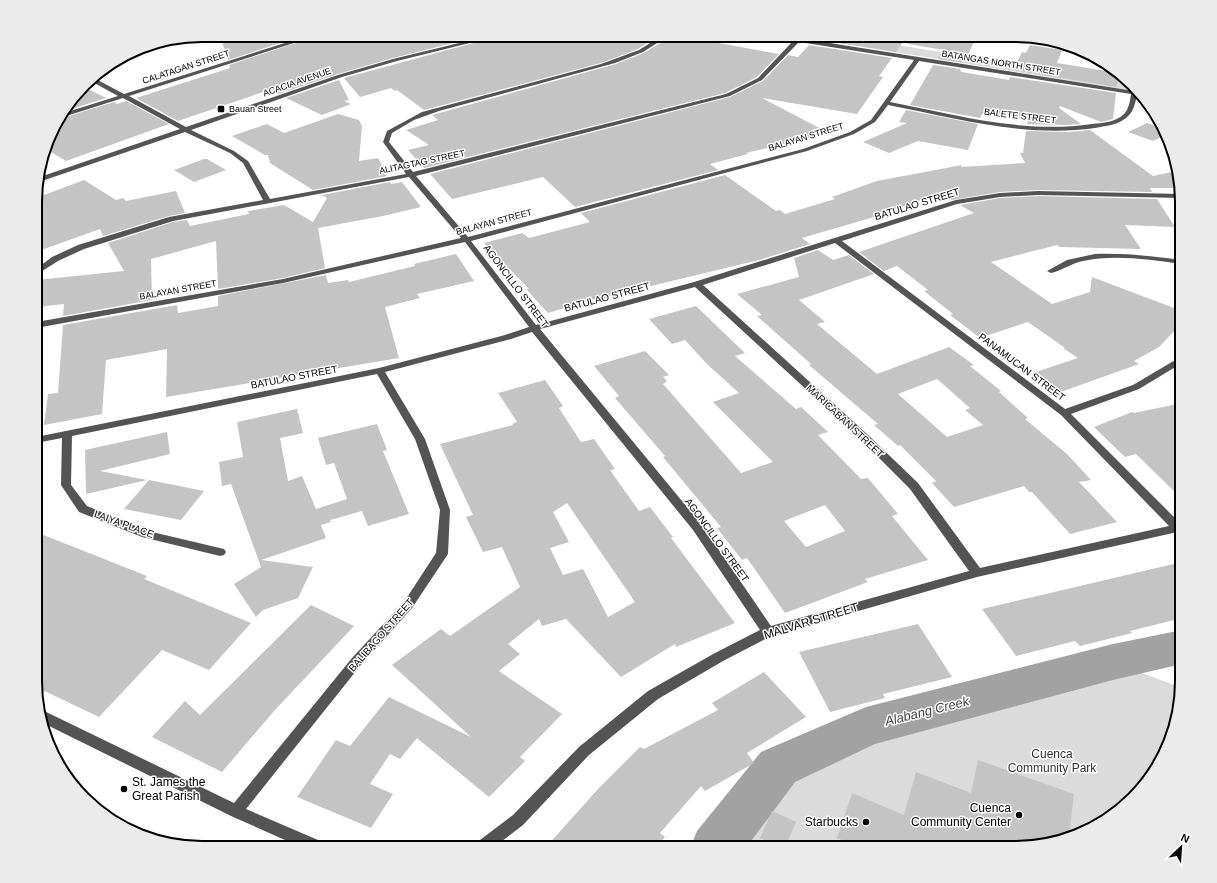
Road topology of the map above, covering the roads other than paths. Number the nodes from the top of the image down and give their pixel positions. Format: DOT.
graph roads {
  1 [pos="294,42"];
  2 [pos="471,42"];
  3 [pos="659,42"];
  4 [pos="795,42"];
  5 [pos="810,42"];
  6 [pos="917,59"];
  7 [pos="97,81"];
  8 [pos="1131,92"];
  9 [pos="1134,95"];
  10 [pos="125,96"];
  11 [pos="887,103"];
  12 [pos="69,114"];
  13 [pos="187,130"];
  14 [pos="411,175"];
  15 [pos="44,178"];
  16 [pos="1175,196"];
  17 [pos="267,200"];
  18 [pos="466,239"];
  19 [pos="837,240"];
  20 [pos="1175,261"];
  21 [pos="42,269"];
  22 [pos="1051,271"];
  23 [pos="697,284"];
  24 [pos="42,324"];
  25 [pos="534,328"];
  26 [pos="1175,363"];
  27 [pos="380,371"];
  28 [pos="1064,413"];
  29 [pos="67,434"];
  30 [pos="42,439"];
  31 [pos="1175,522"];
  32 [pos="1175,528"];
  33 [pos="220,552"];
  34 [pos="977,573"];
  35 [pos="768,632"];
  36 [pos="46,718"];
  37 [pos="236,811"];
  38 [pos="304,841"];
  39 [pos="490,841"];
  1 -- 10 [label="street, CALATAGAN STREET"];
  2 -- 13 [label="street, ACACIA AVENUE"];
  3 -- 14 [label="street, AGONCILLO STREET"];
  4 -- 14 [label="street, ALITAGTAG STREET"];
  5 -- 6 [label="street, BATANGAS NORTH STREET"];
  6 -- 8 [label="street, BATANGAS NORTH STREET"];
  6 -- 11 [label="street, BALAYAN STREET"];
  7 -- 10 [label="street"];
  9 -- 11 [label="street, BALETE STREET"];
  10 -- 12 [label="street, CALATAGAN STREET"];
  10 -- 13 [label="street"];
  11 -- 18 [label="street, BALAYAN STREET"];
  13 -- 15 [label="street, ACACIA AVENUE"];
  13 -- 17 [label="street"];
  14 -- 17 [label="street, ALITAGTAG STREET"];
  14 -- 18 [label="street, AGONCILLO STREET"];
  16 -- 19 [label="street, BATULAO STREET"];
  17 -- 21 [label="street, ALITAGTAG STREET"];
  18 -- 24 [label="street, BALAYAN STREET"];
  18 -- 25 [label="street, AGONCILLO STREET"];
  19 -- 23 [label="street, BATULAO STREET"];
  19 -- 28 [label="street, PANAMUCAN STREET"];
  20 -- 22 [label="street"];
  23 -- 25 [label="street, BATULAO STREET"];
  23 -- 34 [label="street, MARICABAN STREET"];
  25 -- 27 [label="street, BATULAO STREET"];
  25 -- 35 [label="street, AGONCILLO STREET"];
  26 -- 28 [label="street"];
  27 -- 29 [label="street, BATULAO STREET"];
  27 -- 37 [label="street, BALIBAGO STREET"];
  28 -- 31 [label="street, PANAMUCAN STREET"];
  29 -- 30 [label="street, BATULAO STREET"];
  29 -- 33 [label="street, LAIYA PLACE"];
  32 -- 34 [label="street, MALVAR STREET"];
  34 -- 35 [label="street, MALVAR STREET"];
  35 -- 39 [label="street, MALVAR STREET"];
  36 -- 37 [label="street"];
  37 -- 38 [label="street"];
}
